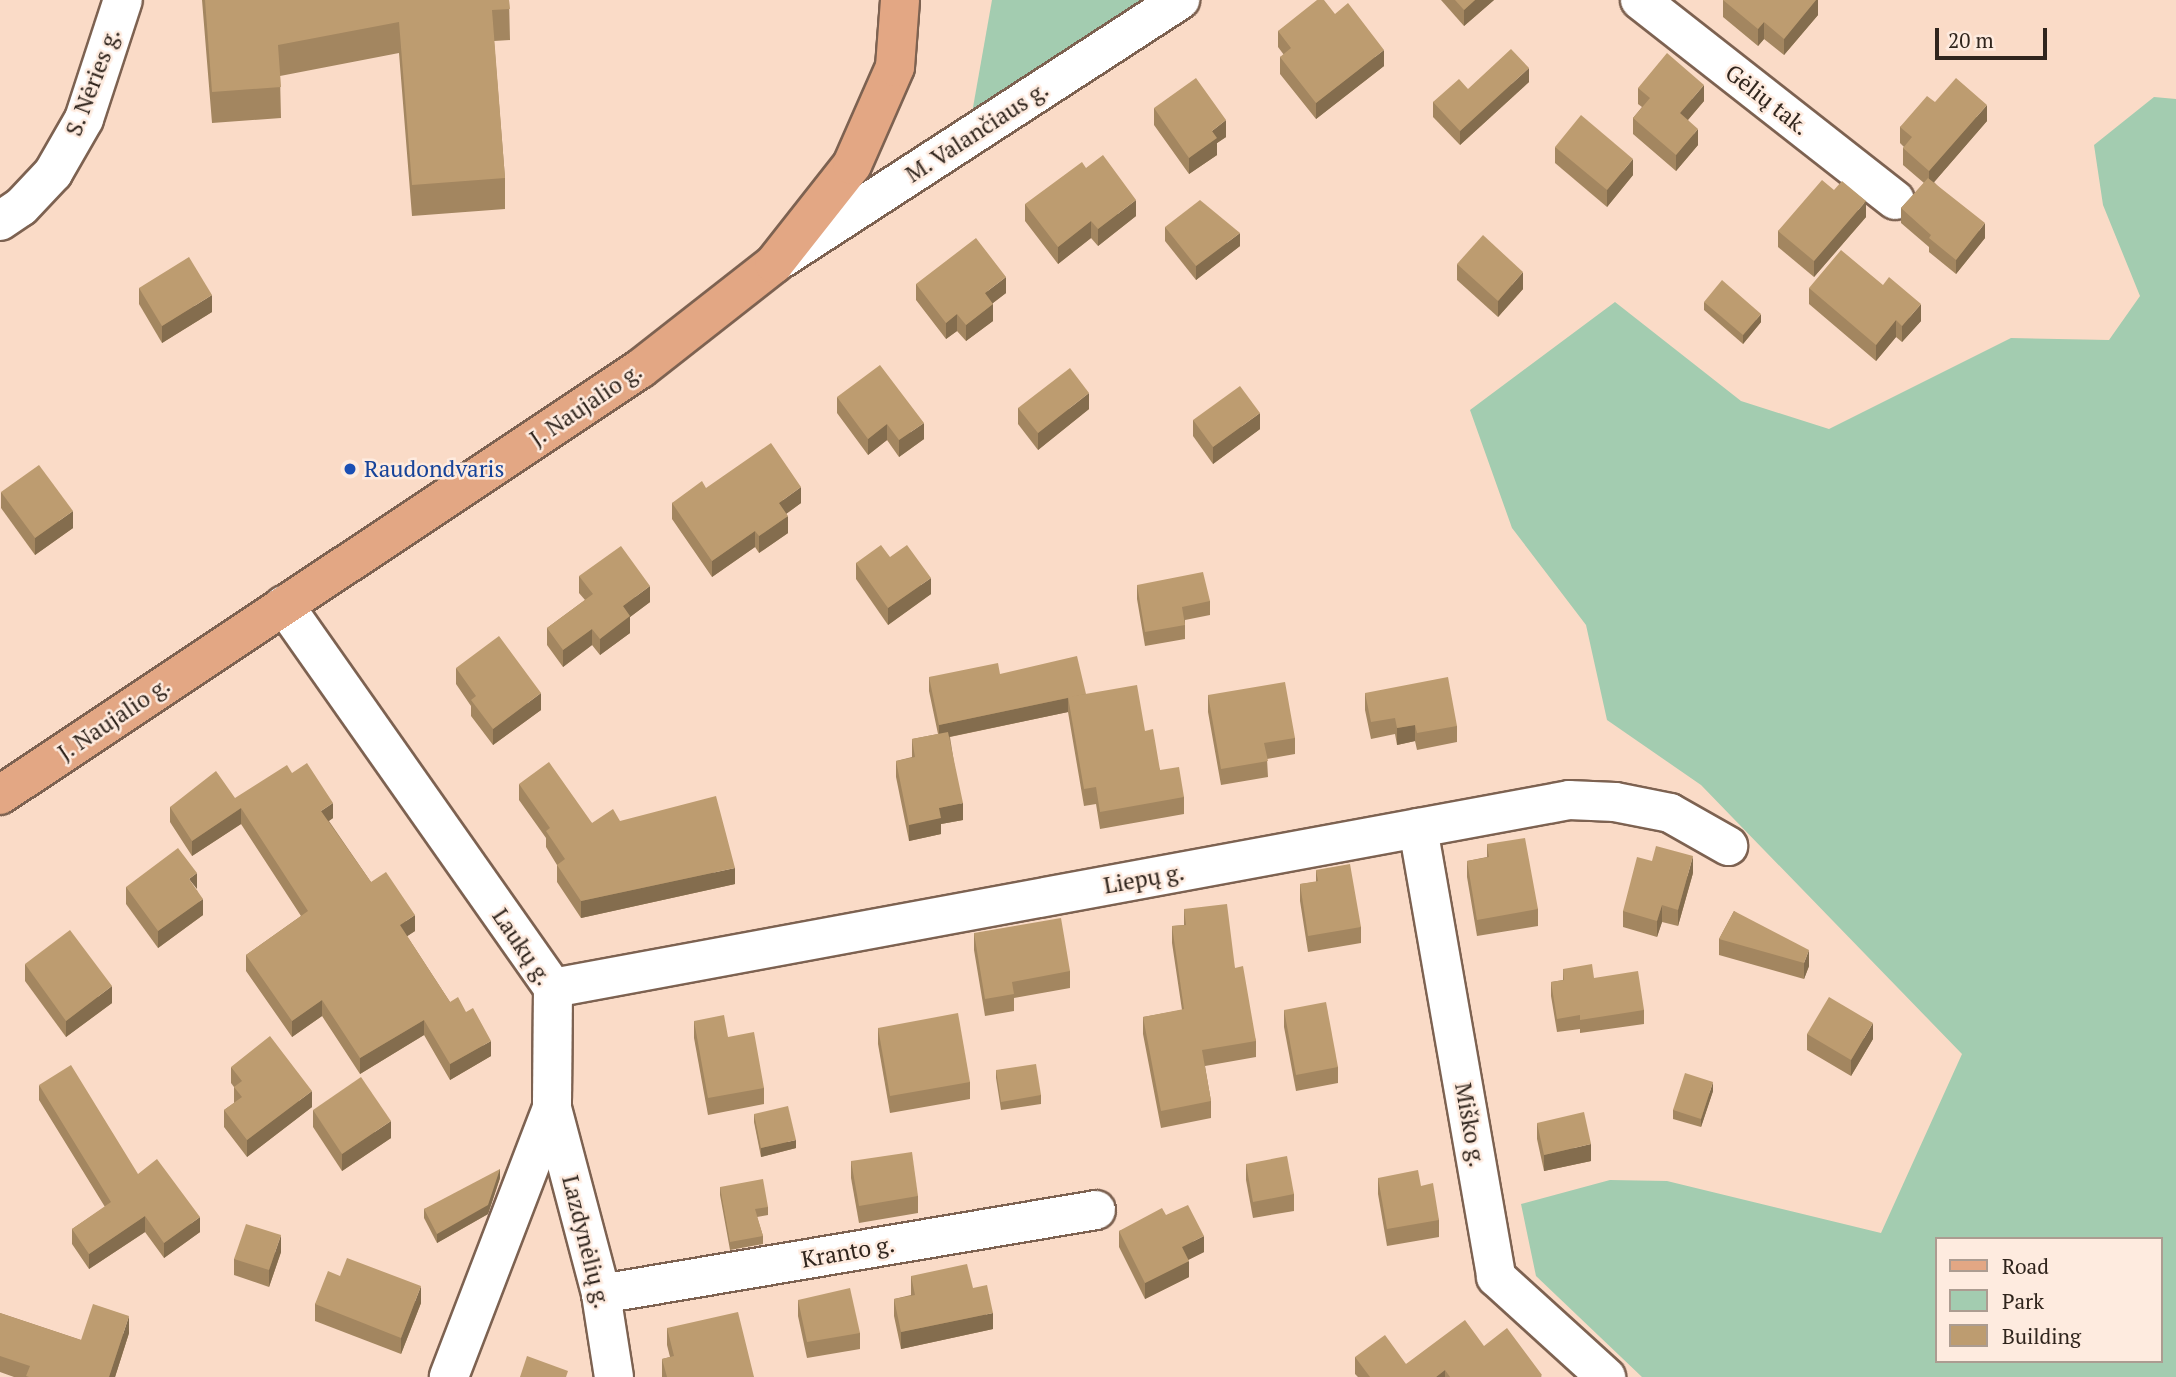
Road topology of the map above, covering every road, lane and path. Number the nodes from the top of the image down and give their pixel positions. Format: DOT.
graph roads {
  1 [pos="123,0"];
  2 [pos="900,0"];
  3 [pos="1180,0"];
  4 [pos="1640,0"];
  5 [pos="1895,200"];
  6 [pos="0,221"];
  7 [pos="774,264"];
  8 [pos="284,605"];
  9 [pos="0,795"];
  10 [pos="1418,828"];
  11 [pos="1728,846"];
  12 [pos="553,988"];
  13 [pos="552,1108"];
  14 [pos="1096,1210"];
  15 [pos="601,1294"];
  16 [pos="449,1377"];
  17 [pos="614,1377"];
  18 [pos="1606,1377"];
  1 -- 6 [label="street, S. Nėries g."];
  2 -- 7 [label="main road, J. Naujalio g."];
  3 -- 7 [label="street, M. Valančiaus g."];
  4 -- 5 [label="street, Gėlių tak."];
  7 -- 8 [label="main road, J. Naujalio g."];
  8 -- 9 [label="main road, J. Naujalio g."];
  8 -- 12 [label="street, Laukų g."];
  10 -- 11 [label="street, Liepų g."];
  10 -- 12 [label="street, Liepų g."];
  10 -- 18 [label="street, Miško g."];
  12 -- 13 [label="street, Laukų g."];
  13 -- 15 [label="street, Lazdynėlių g."];
  13 -- 16 [label="street, Laukų g."];
  14 -- 15 [label="street, Kranto g."];
  15 -- 17 [label="street, Lazdynėlių g."];
}
